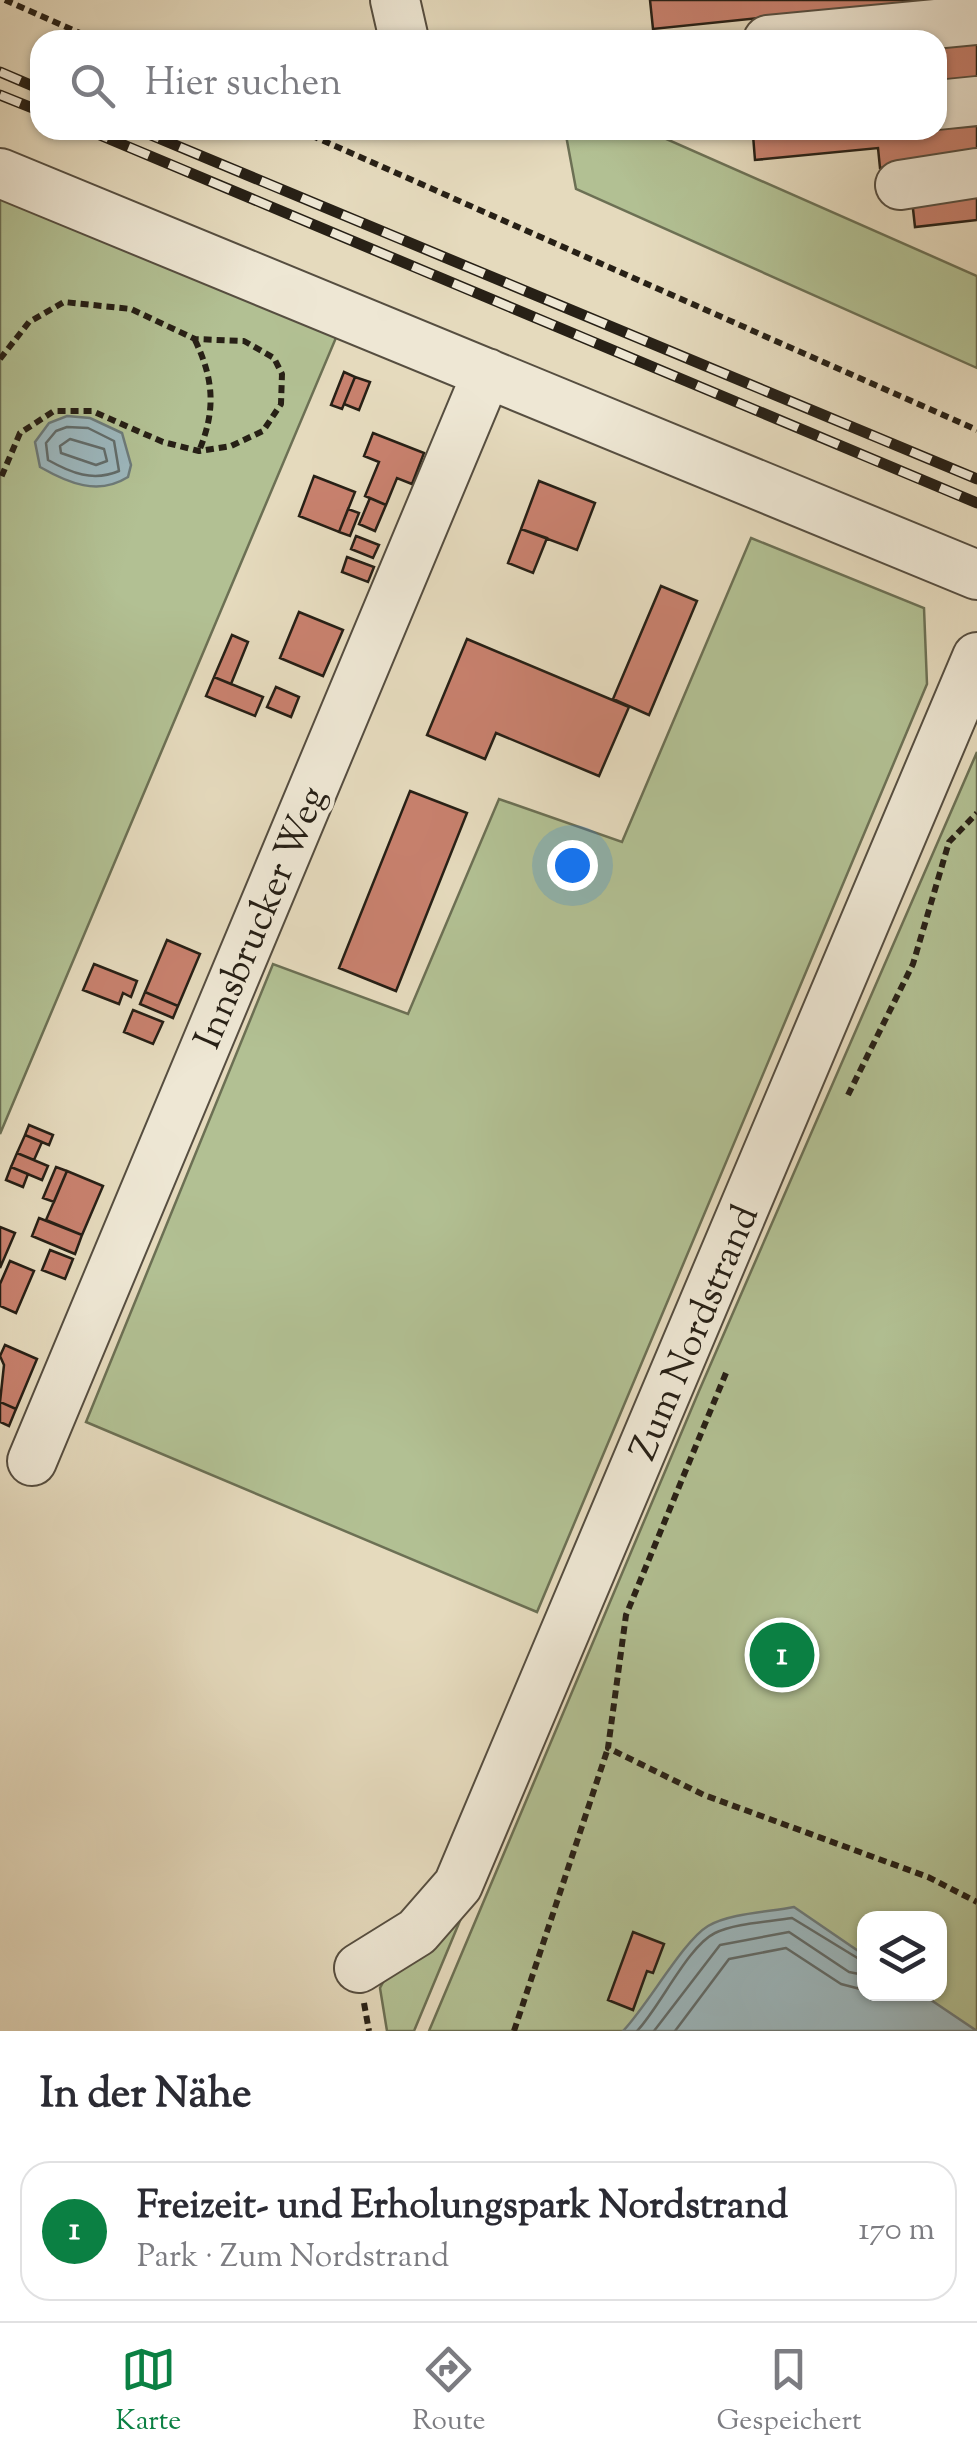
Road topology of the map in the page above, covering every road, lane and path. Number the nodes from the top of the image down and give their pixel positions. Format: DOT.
graph roads {
  1 [pos="5,0"];
  2 [pos="977,20"];
  3 [pos="73,30"];
  4 [pos="872,30"];
  5 [pos="977,101"];
  6 [pos="947,104"];
  7 [pos="322,140"];
  8 [pos="0,173"];
  9 [pos="977,173"];
  10 [pos="900,185"];
  11 [pos="194,339"];
  12 [pos="0,358"];
  13 [pos="486,373"];
  14 [pos="977,430"];
  15 [pos="199,450"];
  16 [pos="3,464"];
  17 [pos="0,480"];
  18 [pos="977,575"];
  19 [pos="977,657"];
  20 [pos="977,812"];
  21 [pos="848,1095"];
  22 [pos="726,1373"];
  23 [pos="32,1460"];
  24 [pos="608,1748"];
  25 [pos="977,1902"];
  26 [pos="359,1968"];
  27 [pos="514,2031"];
  1 -- 3 [label="path"];
  2 -- 4 [label="street"];
  5 -- 6 [label="street"];
  7 -- 14 [label="path"];
  8 -- 13 [label="street"];
  9 -- 10 [label="street"];
  11 -- 12 [label="path"];
  11 -- 15 [label="path"];
  11 -- 15 [label="path"];
  13 -- 18 [label="street"];
  13 -- 23 [label="street, Innsbrucker Weg"];
  15 -- 16 [label="path"];
  16 -- 17 [label="path"];
  19 -- 26 [label="street, Zum Nordstrand"];
  20 -- 21 [label="path"];
  22 -- 24 [label="path"];
  24 -- 25 [label="path"];
  24 -- 27 [label="path"];
}
